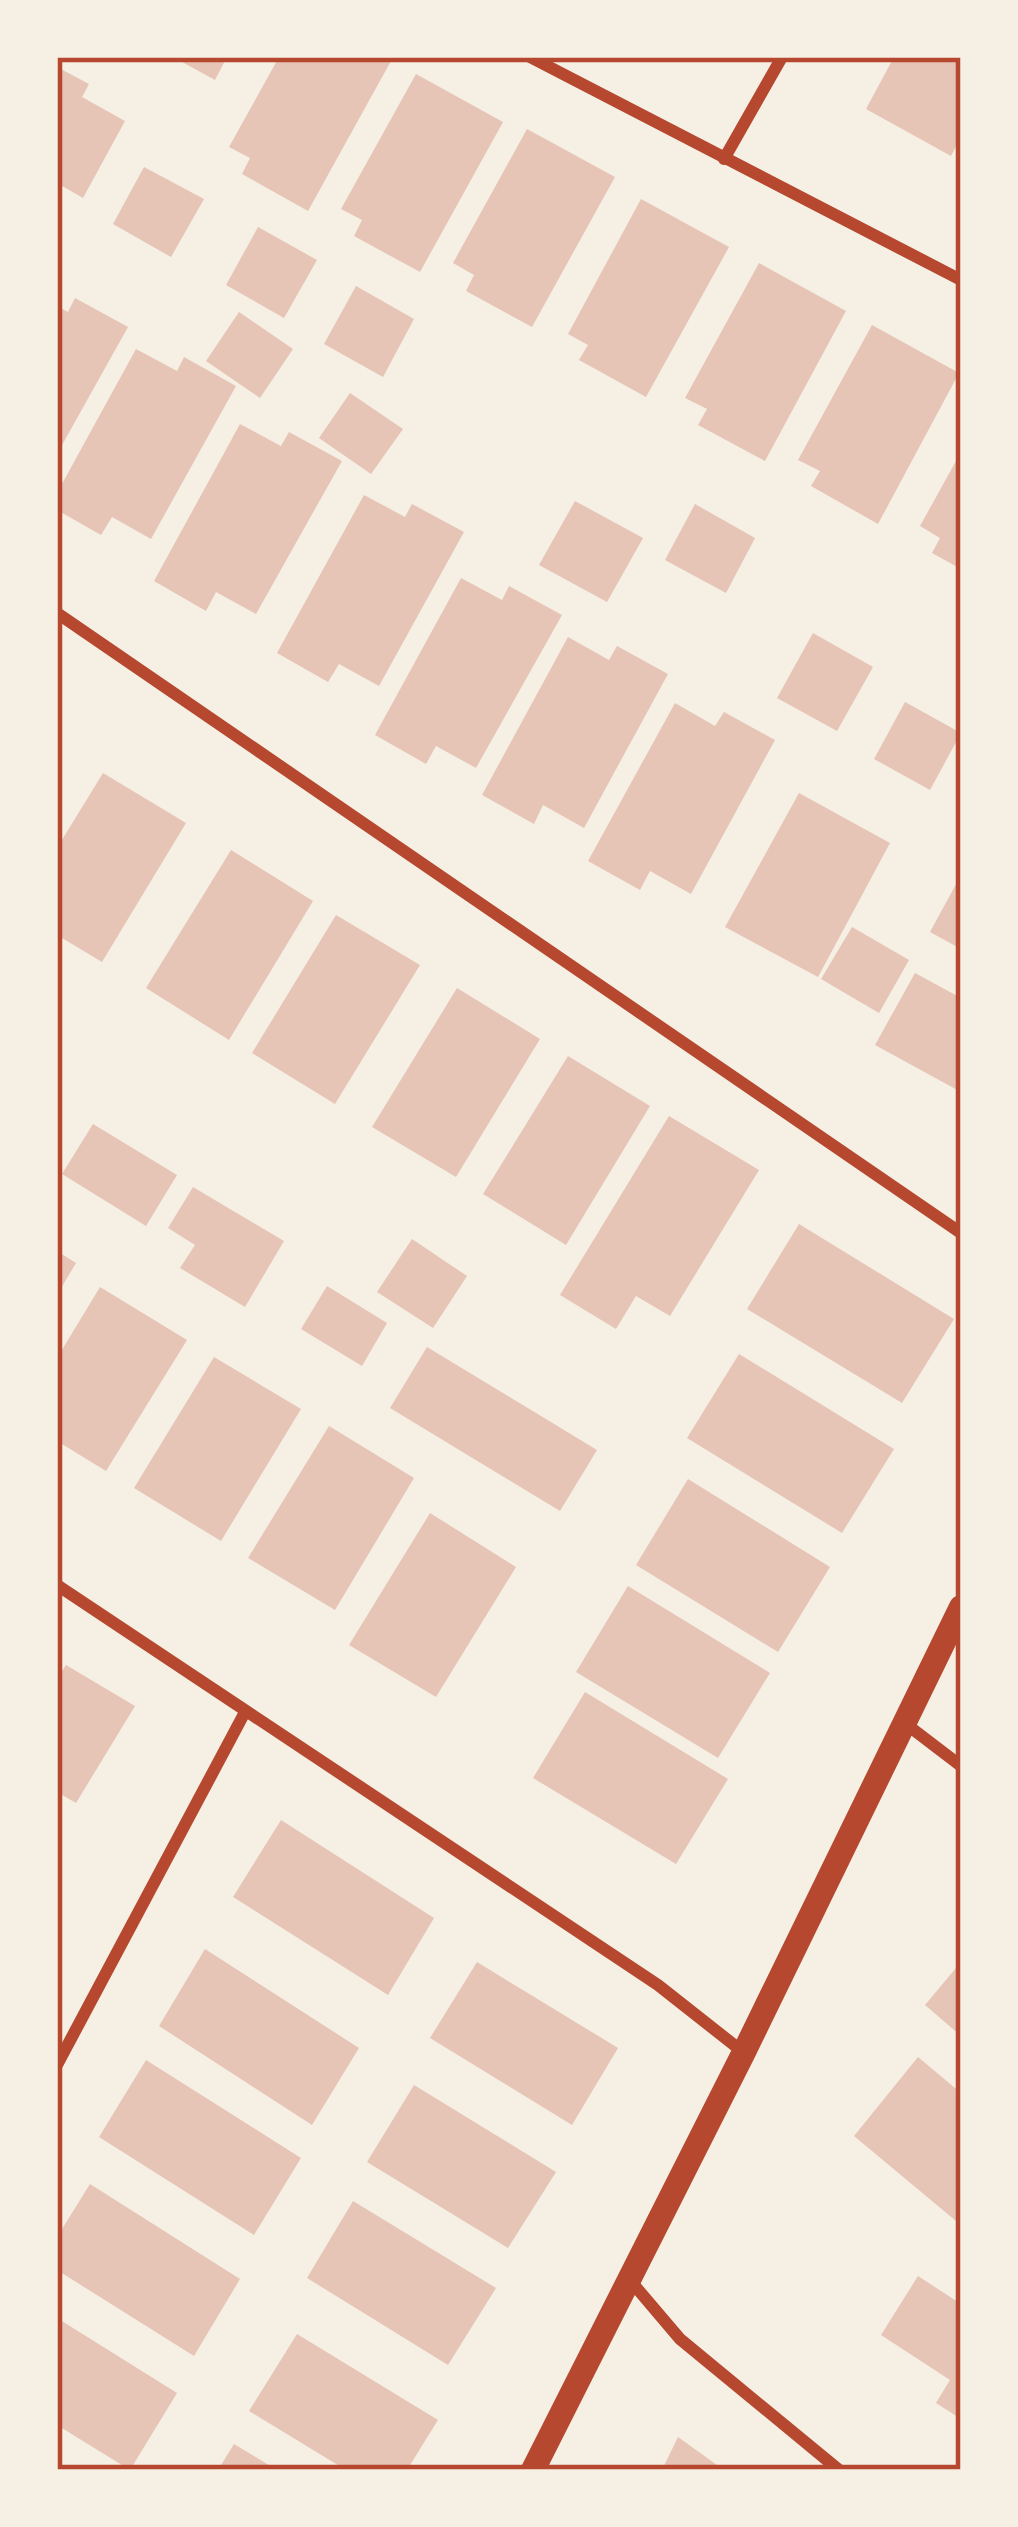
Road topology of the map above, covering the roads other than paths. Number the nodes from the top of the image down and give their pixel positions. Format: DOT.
graph roads {
  1 [pos="530,57"];
  2 [pos="782,57"];
  3 [pos="724,159"];
  4 [pos="961,280"];
  5 [pos="57,613"];
  6 [pos="961,1233"];
  7 [pos="57,1585"];
  8 [pos="961,1607"];
  9 [pos="245,1712"];
  10 [pos="906,1724"];
  11 [pos="961,1766"];
  12 [pos="744,2052"];
  13 [pos="57,2065"];
  14 [pos="629,2278"];
  15 [pos="533,2470"];
  16 [pos="839,2470"];
  1 -- 3 [label="street"];
  2 -- 3 [label="street"];
  3 -- 4 [label="street"];
  5 -- 6 [label="street"];
  7 -- 9 [label="street"];
  8 -- 10 [label="main road"];
  9 -- 12 [label="street"];
  9 -- 13 [label="street"];
  10 -- 11 [label="street"];
  10 -- 12 [label="main road"];
  12 -- 14 [label="main road"];
  14 -- 15 [label="main road"];
  14 -- 16 [label="street"];
}
